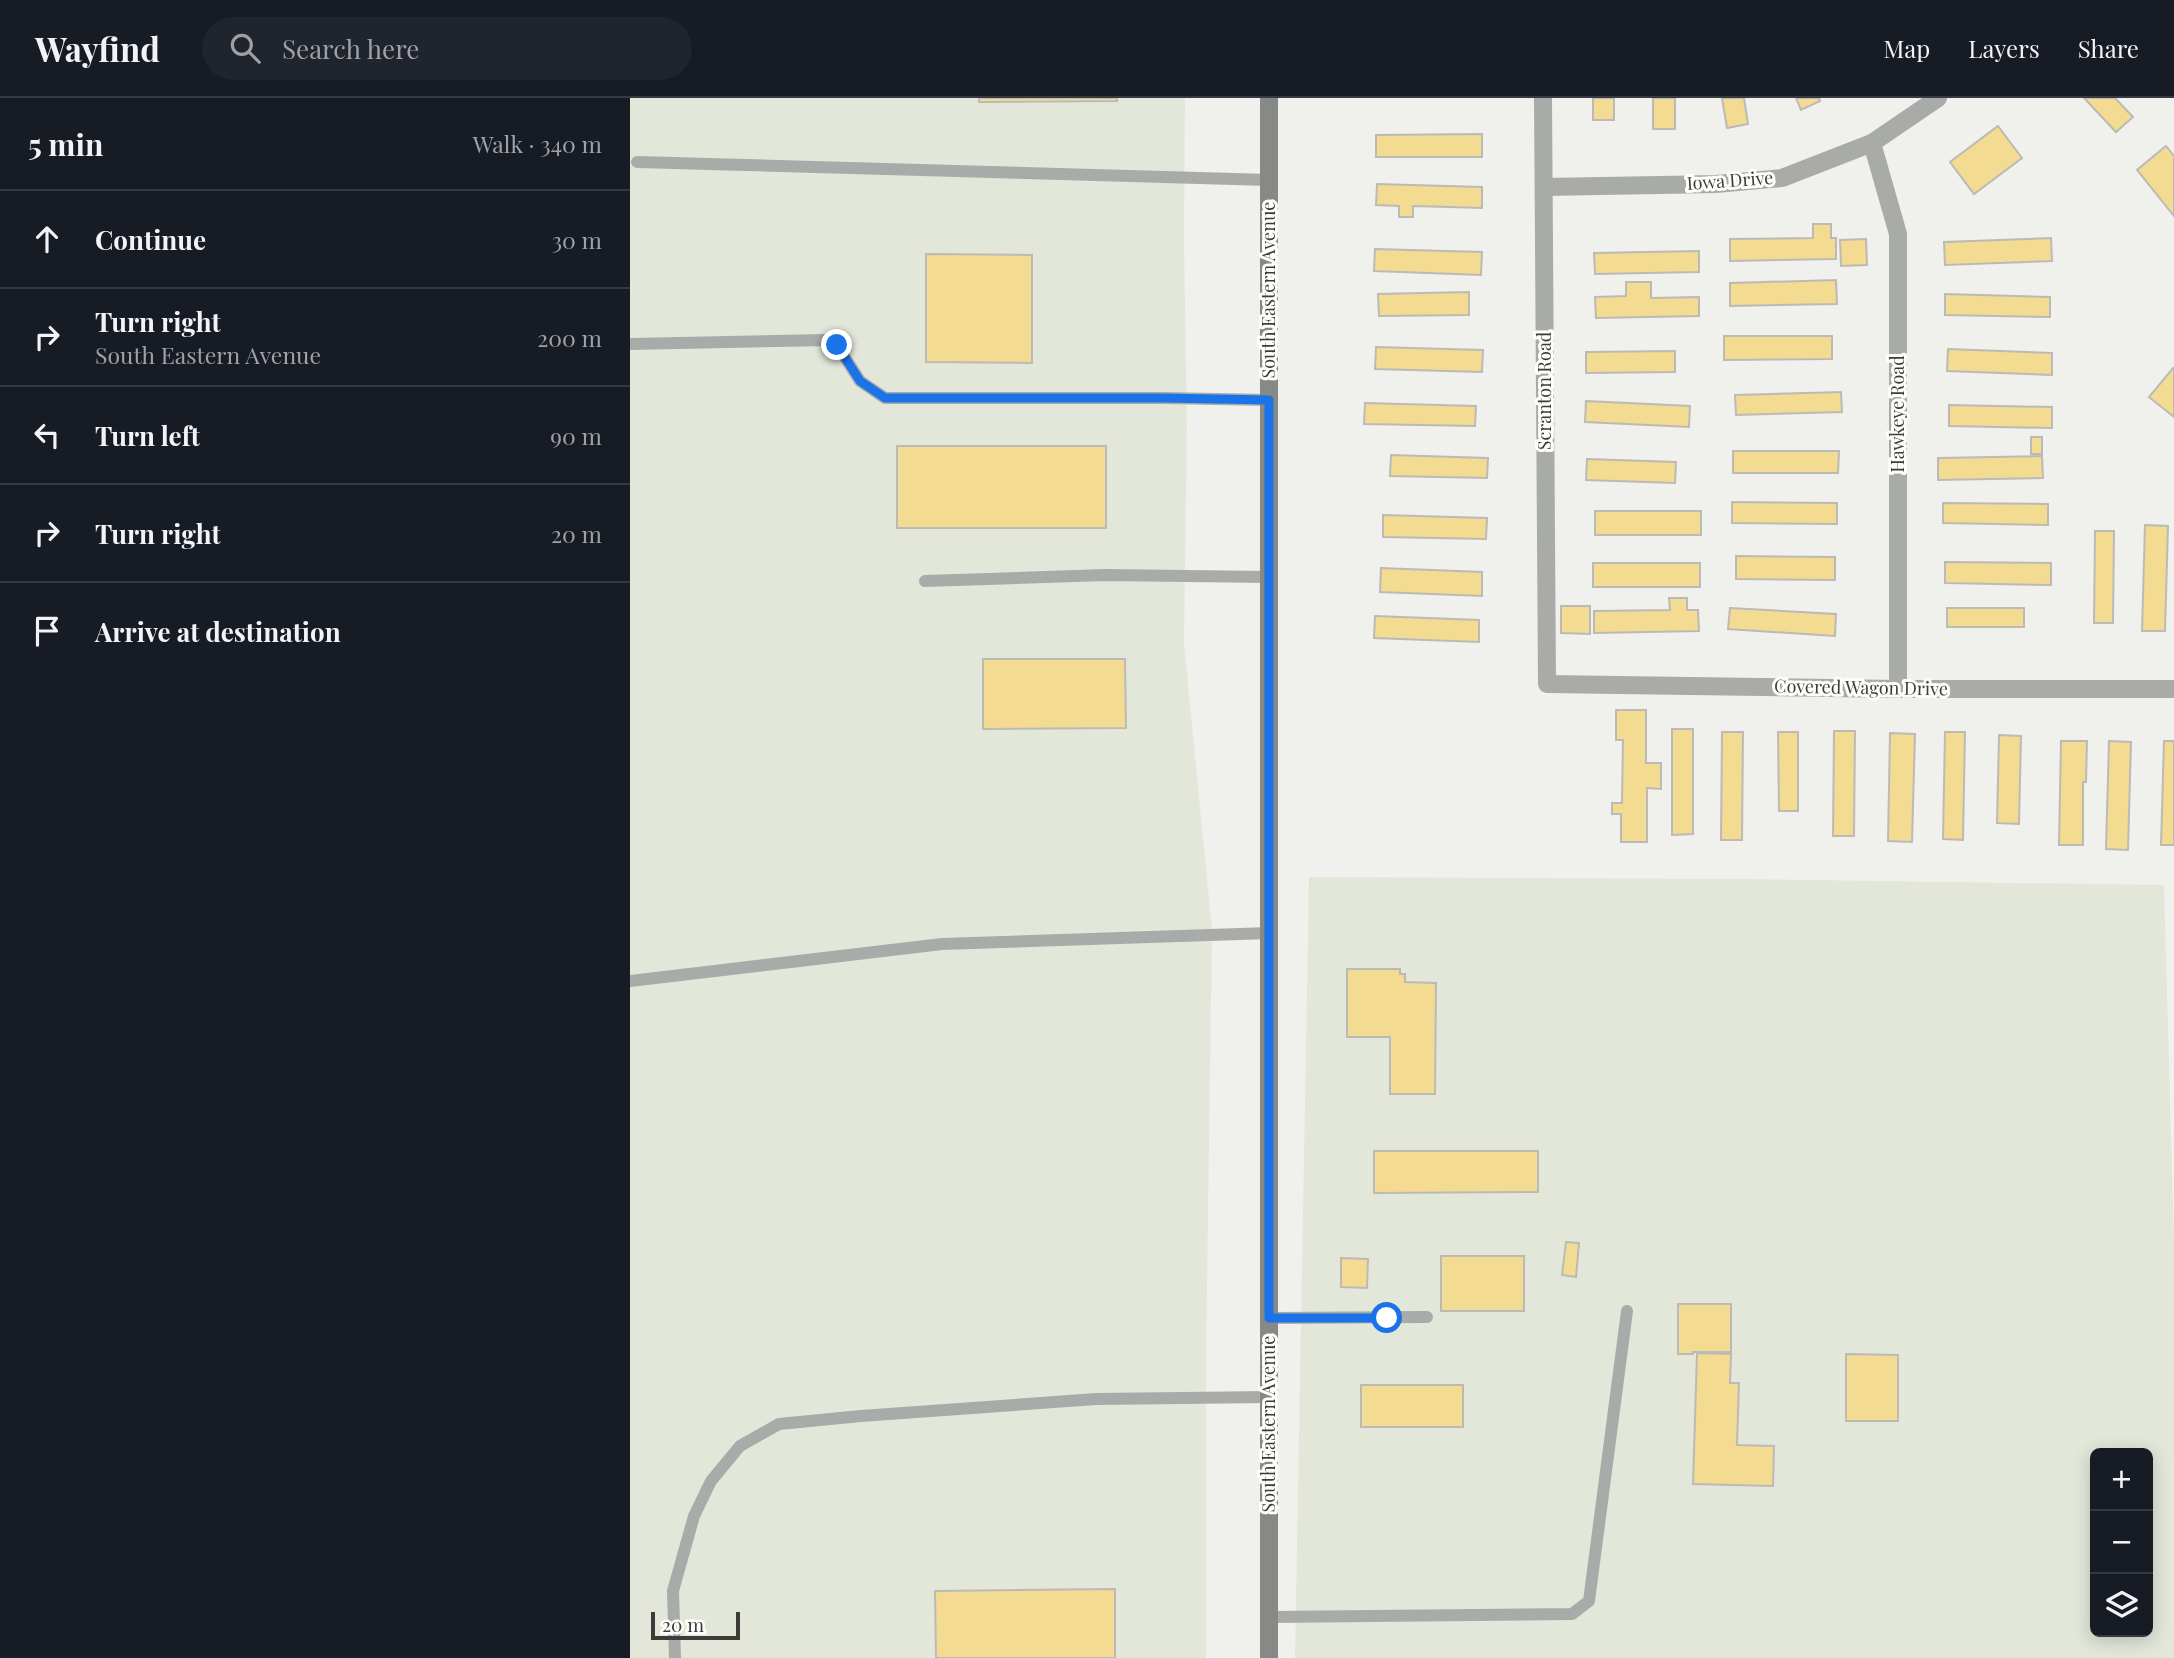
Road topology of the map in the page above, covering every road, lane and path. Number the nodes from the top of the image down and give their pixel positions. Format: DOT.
graph roads {
  1 [pos="1269,98"];
  2 [pos="1543,98"];
  3 [pos="1938,98"];
  4 [pos="1872,143"];
  5 [pos="636,162"];
  6 [pos="1269,180"];
  7 [pos="1544,187"];
  8 [pos="630,344"];
  9 [pos="1269,400"];
  10 [pos="1269,577"];
  11 [pos="925,581"];
  12 [pos="1547,684"];
  13 [pos="1898,689"];
  14 [pos="2174,689"];
  15 [pos="1269,933"];
  16 [pos="630,981"];
  17 [pos="1627,1311"];
  18 [pos="1427,1317"];
  19 [pos="1269,1318"];
  20 [pos="1269,1397"];
  21 [pos="1269,1617"];
  22 [pos="676,1658"];
  23 [pos="1269,1658"];
  1 -- 6 [label="main road, South Eastern Avenue"];
  2 -- 7 [label="street, Scranton Road"];
  3 -- 4 [label="street, Iowa Drive"];
  4 -- 7 [label="street, Iowa Drive"];
  4 -- 13 [label="street, Hawkeye Road"];
  5 -- 6 [label="lane"];
  6 -- 9 [label="main road, South Eastern Avenue"];
  7 -- 12 [label="street, Scranton Road"];
  8 -- 9 [label="lane"];
  9 -- 10 [label="main road, South Eastern Avenue"];
  10 -- 11 [label="lane"];
  10 -- 15 [label="main road, South Eastern Avenue"];
  12 -- 13 [label="street, Covered Wagon Drive"];
  13 -- 14 [label="street, Covered Wagon Drive"];
  15 -- 16 [label="lane"];
  15 -- 19 [label="main road, South Eastern Avenue"];
  17 -- 21 [label="lane"];
  18 -- 19 [label="lane"];
  19 -- 20 [label="main road, South Eastern Avenue"];
  20 -- 21 [label="main road, South Eastern Avenue"];
  20 -- 22 [label="lane"];
  21 -- 23 [label="main road, South Eastern Avenue"];
}
